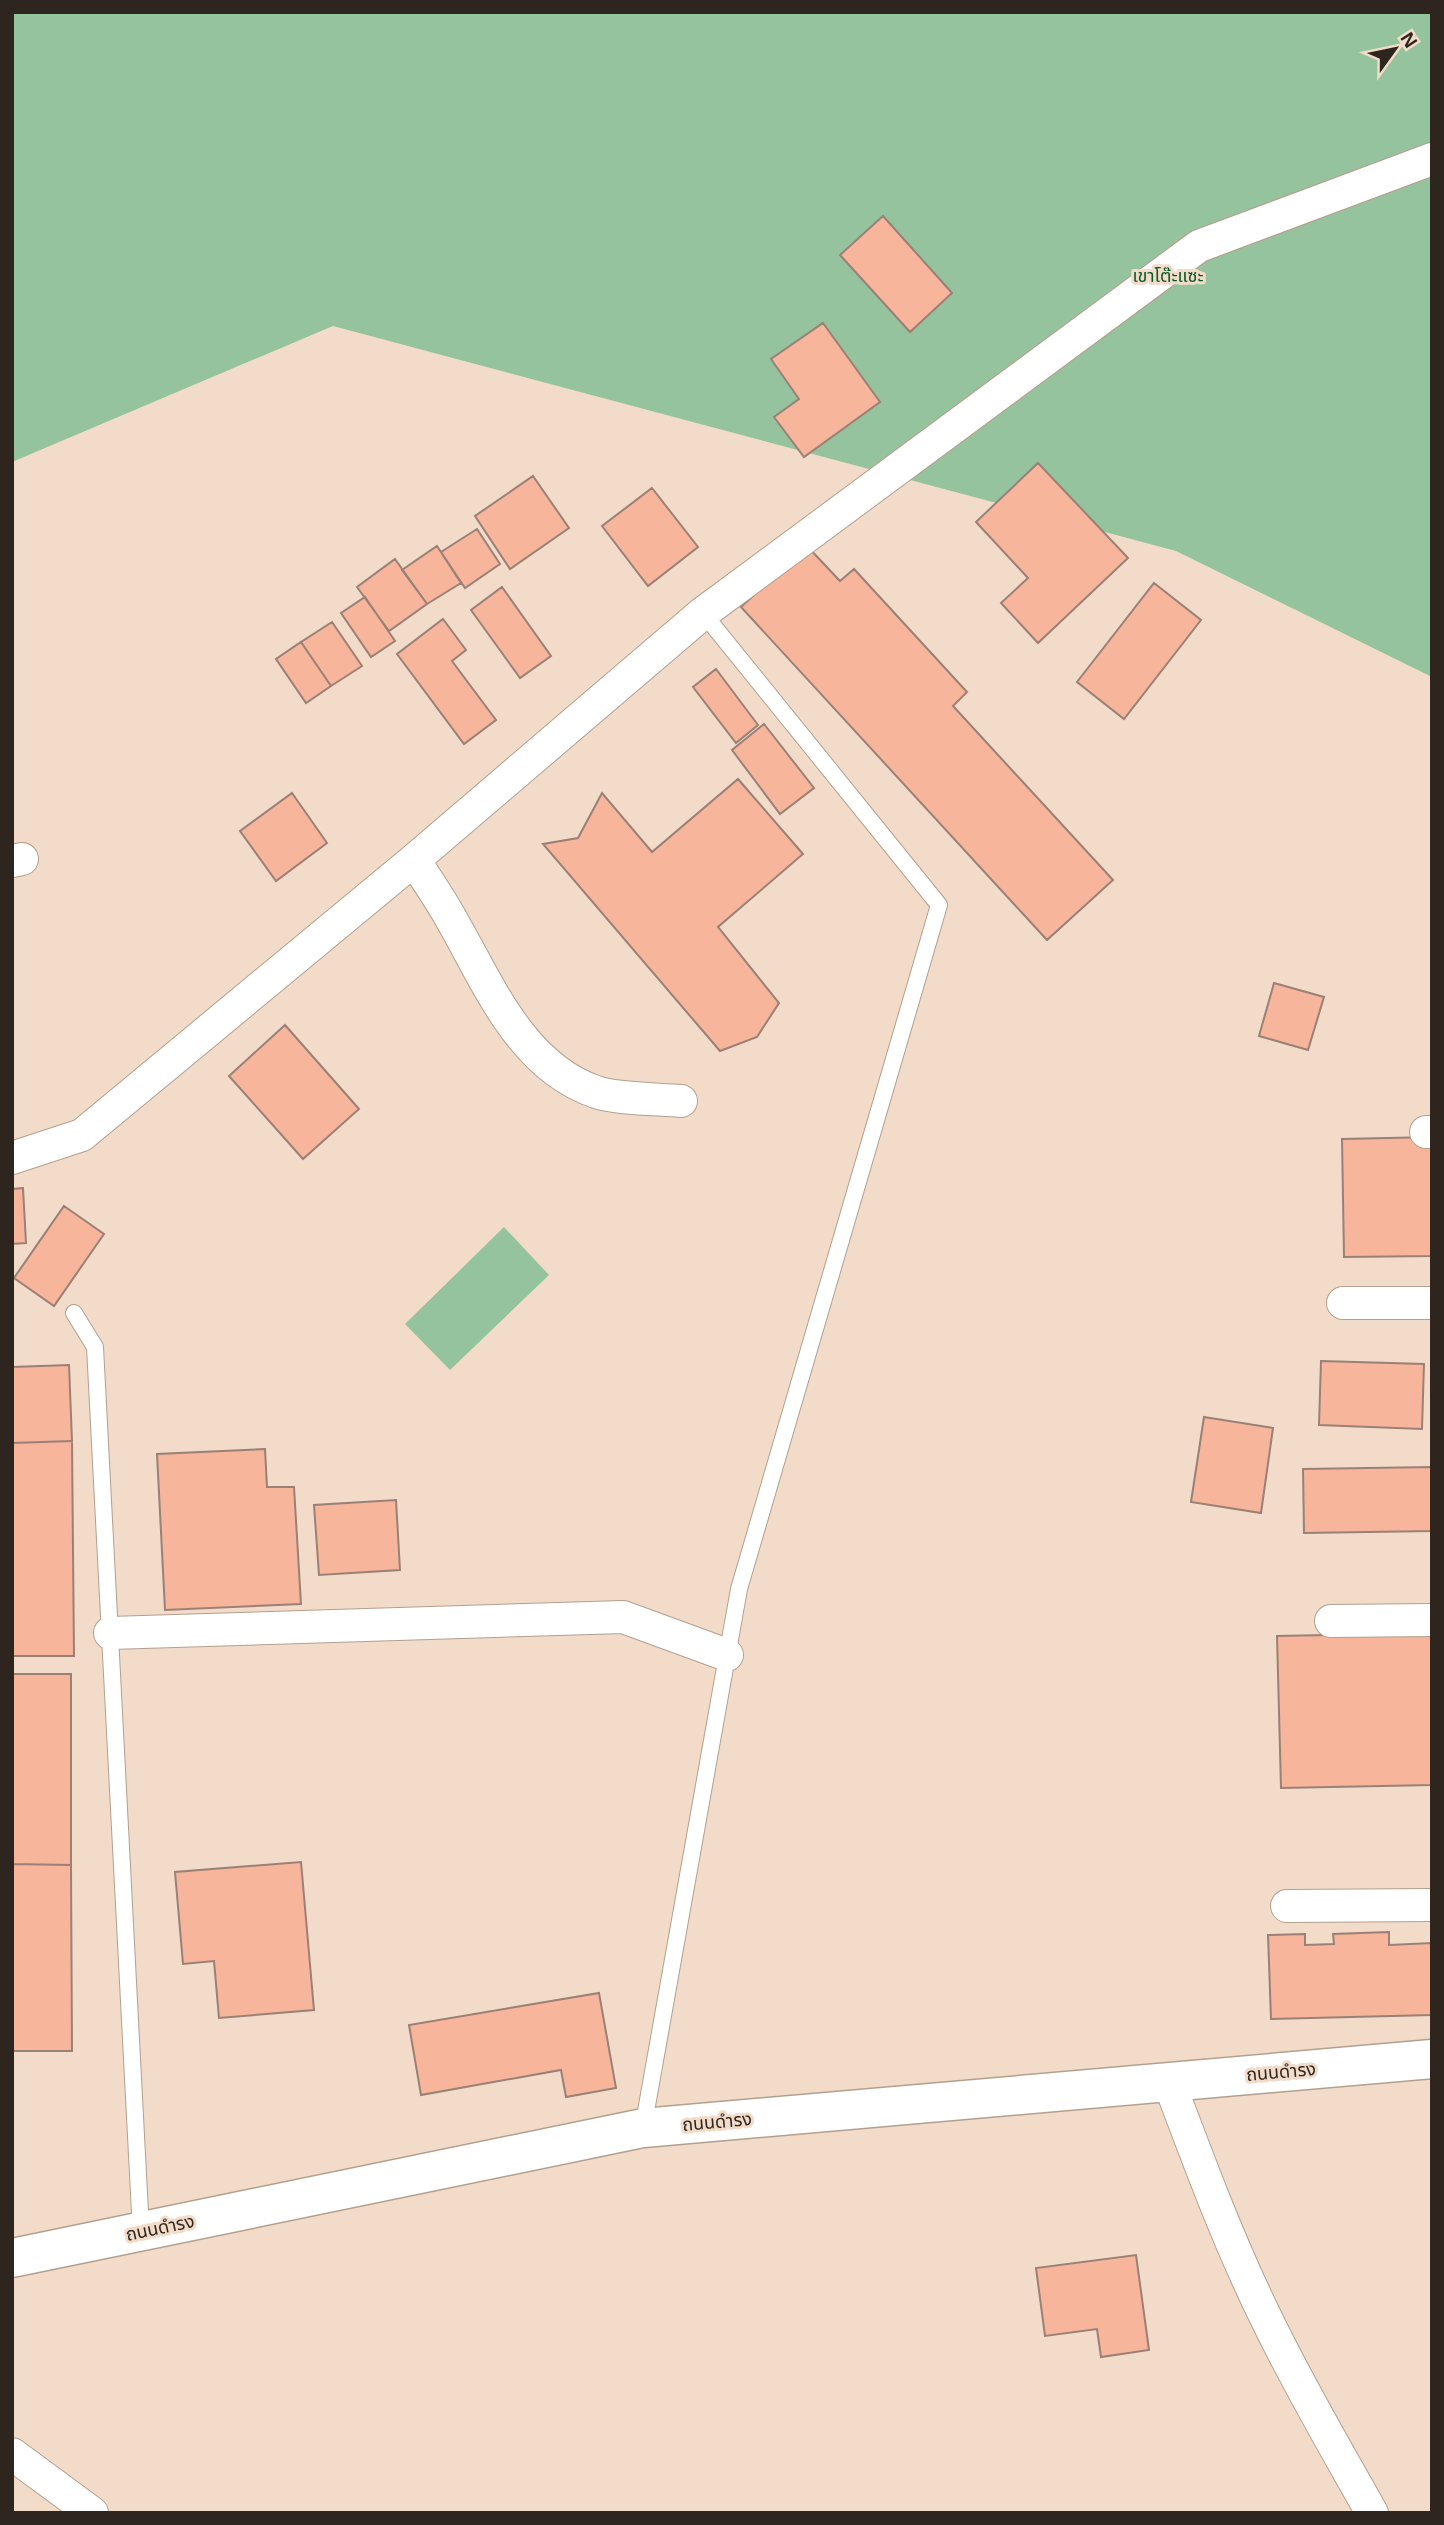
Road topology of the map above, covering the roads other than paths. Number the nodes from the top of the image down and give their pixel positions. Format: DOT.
graph roads {
  1 [pos="1432,159"];
  2 [pos="703,613"];
  3 [pos="414,860"];
  4 [pos="681,1101"];
  5 [pos="12,1158"];
  6 [pos="1343,1303"];
  7 [pos="1432,1303"];
  8 [pos="74,1313"];
  9 [pos="1432,1620"];
  10 [pos="1331,1621"];
  11 [pos="110,1633"];
  12 [pos="727,1655"];
  13 [pos="1432,1905"];
  14 [pos="1287,1906"];
  15 [pos="1432,2059"];
  16 [pos="1169,2082"];
  17 [pos="643,2128"];
  18 [pos="141,2232"];
  19 [pos="12,2258"];
  20 [pos="12,2454"];
  21 [pos="92,2513"];
  22 [pos="1373,2513"];
  1 -- 2 [label="street"];
  2 -- 3 [label="street"];
  2 -- 12 [label="lane"];
  3 -- 4 [label="street"];
  3 -- 5 [label="street"];
  6 -- 7 [label="street"];
  8 -- 11 [label="lane"];
  9 -- 10 [label="street"];
  11 -- 12 [label="street"];
  11 -- 18 [label="lane"];
  12 -- 17 [label="lane"];
  13 -- 14 [label="street"];
  15 -- 16 [label="street, ถนนดำรง"];
  16 -- 17 [label="street, ถนนดำรง"];
  16 -- 22 [label="street"];
  17 -- 18 [label="street, ถนนดำรง"];
  18 -- 19 [label="street, ถนนดำรง"];
  20 -- 21 [label="street"];
}
